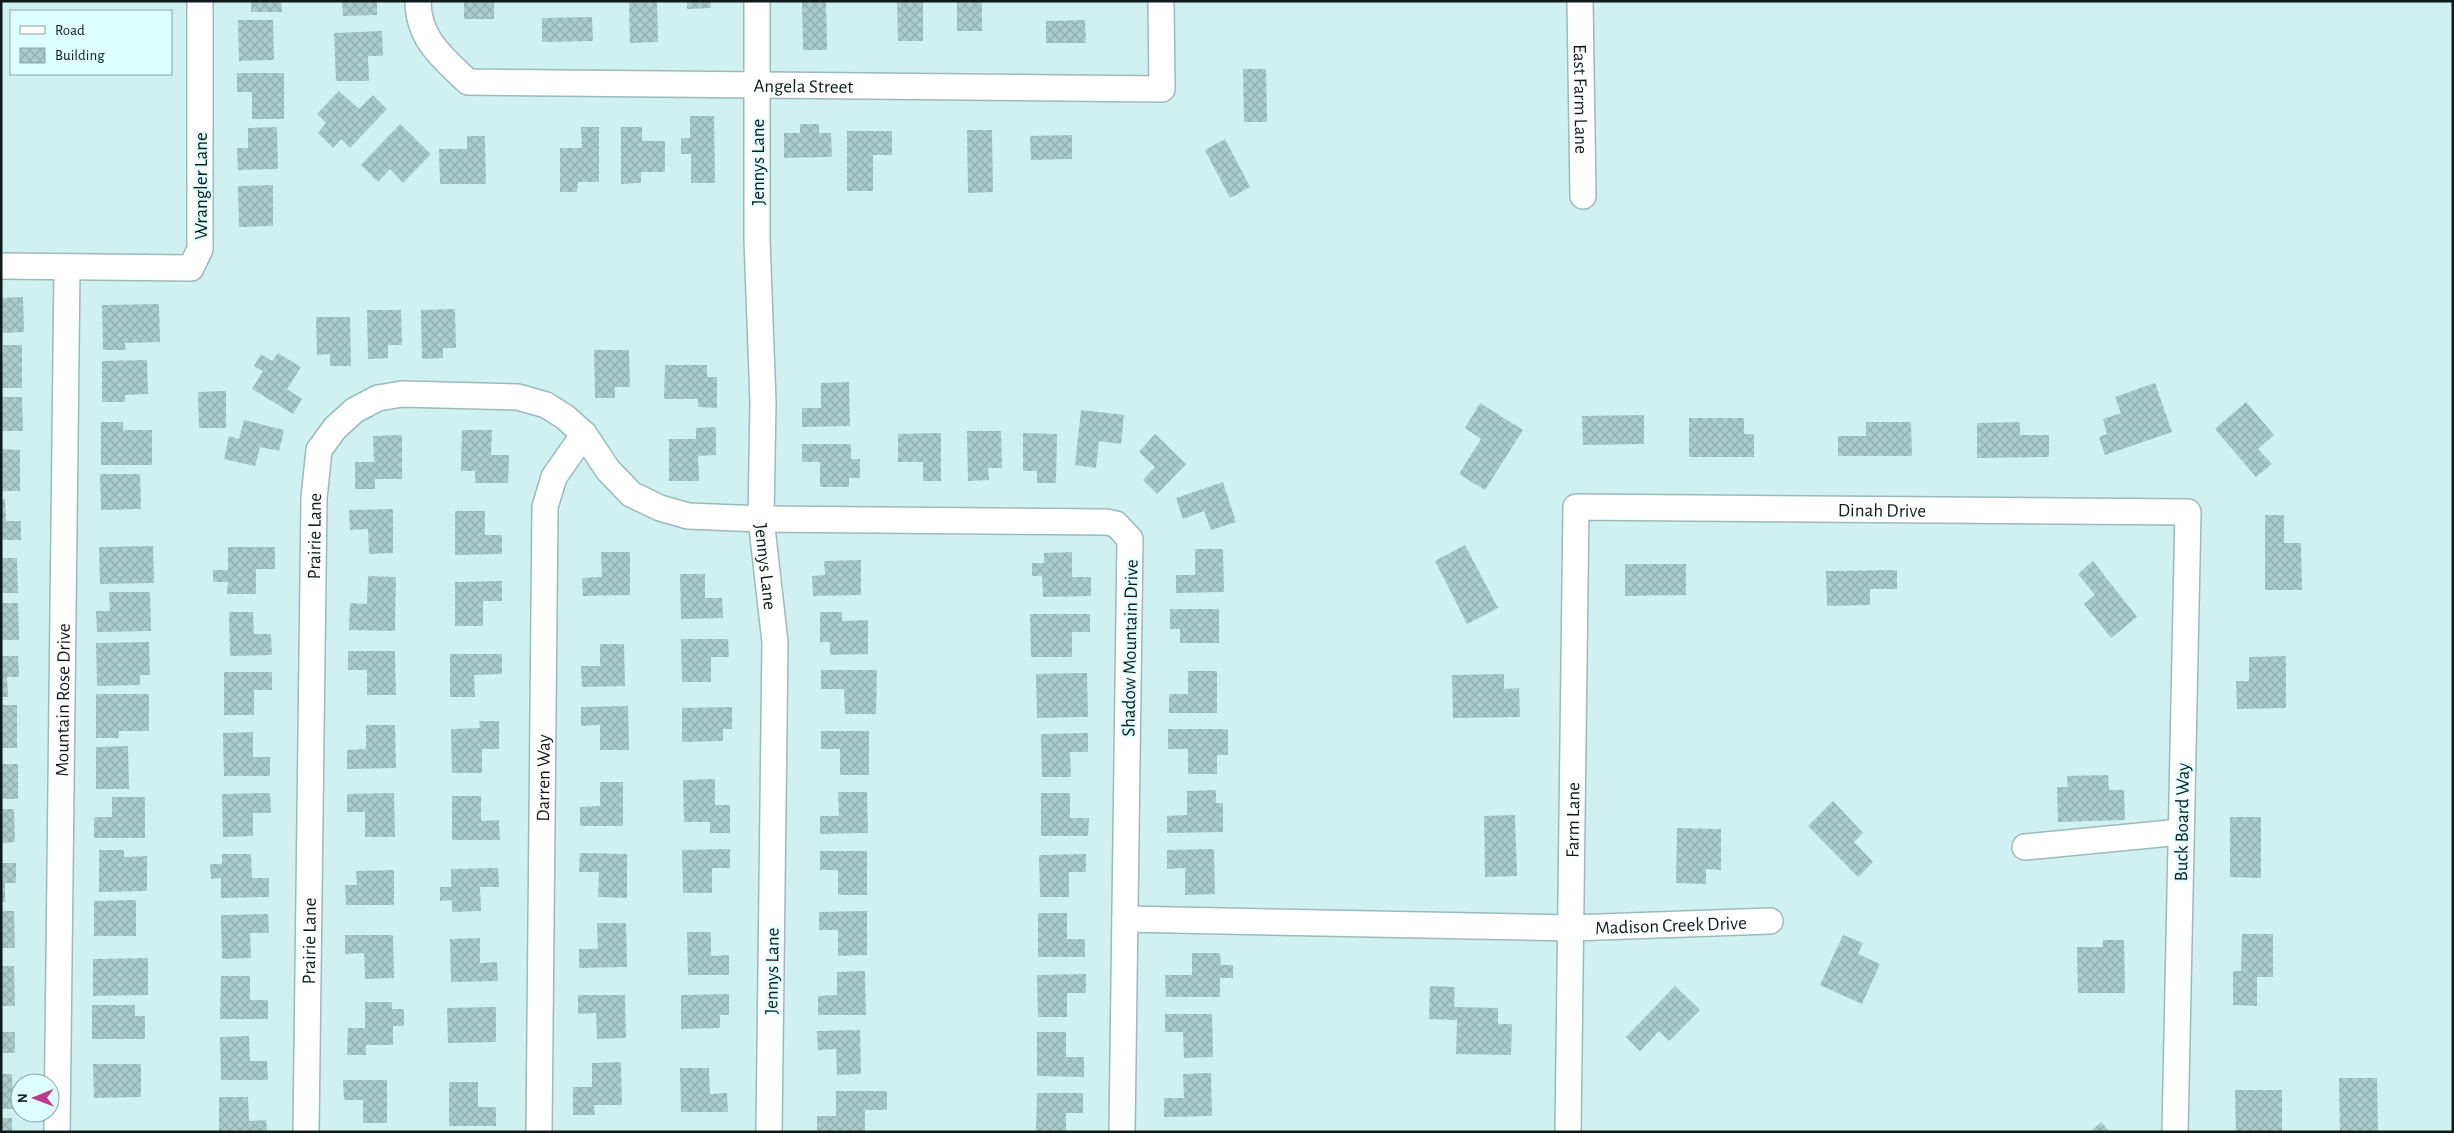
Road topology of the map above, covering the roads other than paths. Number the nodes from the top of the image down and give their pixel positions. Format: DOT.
graph roads {
  1 [pos="200,1"];
  2 [pos="418,1"];
  3 [pos="757,1"];
  4 [pos="1161,1"];
  5 [pos="1580,1"];
  6 [pos="757,86"];
  7 [pos="1583,196"];
  8 [pos="1,266"];
  9 [pos="67,268"];
  10 [pos="584,434"];
  11 [pos="1576,507"];
  12 [pos="2188,512"];
  13 [pos="761,519"];
  14 [pos="2181,832"];
  15 [pos="2025,847"];
  16 [pos="1125,919"];
  17 [pos="1770,921"];
  18 [pos="1571,928"];
  19 [pos="57,1132"];
  20 [pos="306,1132"];
  21 [pos="538,1132"];
  22 [pos="769,1132"];
  23 [pos="1122,1132"];
  24 [pos="1568,1132"];
  25 [pos="2175,1132"];
  1 -- 9 [label="street, Wrangler Lane"];
  2 -- 6 [label="street, Angela Street"];
  3 -- 6 [label="street, Jennys Lane"];
  4 -- 6 [label="street, Angela Street"];
  5 -- 7 [label="street, East Farm Lane"];
  6 -- 13 [label="street, Jennys Lane"];
  8 -- 9 [label="street, Wrangler Lane"];
  9 -- 19 [label="street, Mountain Rose Drive"];
  10 -- 13 [label="street, Prairie Lane"];
  10 -- 20 [label="street, Prairie Lane"];
  10 -- 21 [label="street, Darren Way"];
  11 -- 12 [label="street, Dinah Drive"];
  11 -- 18 [label="street, Farm Lane"];
  12 -- 14 [label="street, Buck Board Way"];
  13 -- 16 [label="street, Shadow Mountain Drive"];
  13 -- 22 [label="street, Jennys Lane"];
  14 -- 15 [label="street"];
  14 -- 25 [label="street, Buck Board Way"];
  16 -- 18 [label="street, Madison Creek Drive"];
  16 -- 23 [label="street, Shadow Mountain Drive"];
  17 -- 18 [label="street, Madison Creek Drive"];
  18 -- 24 [label="street, Farm Lane"];
}
